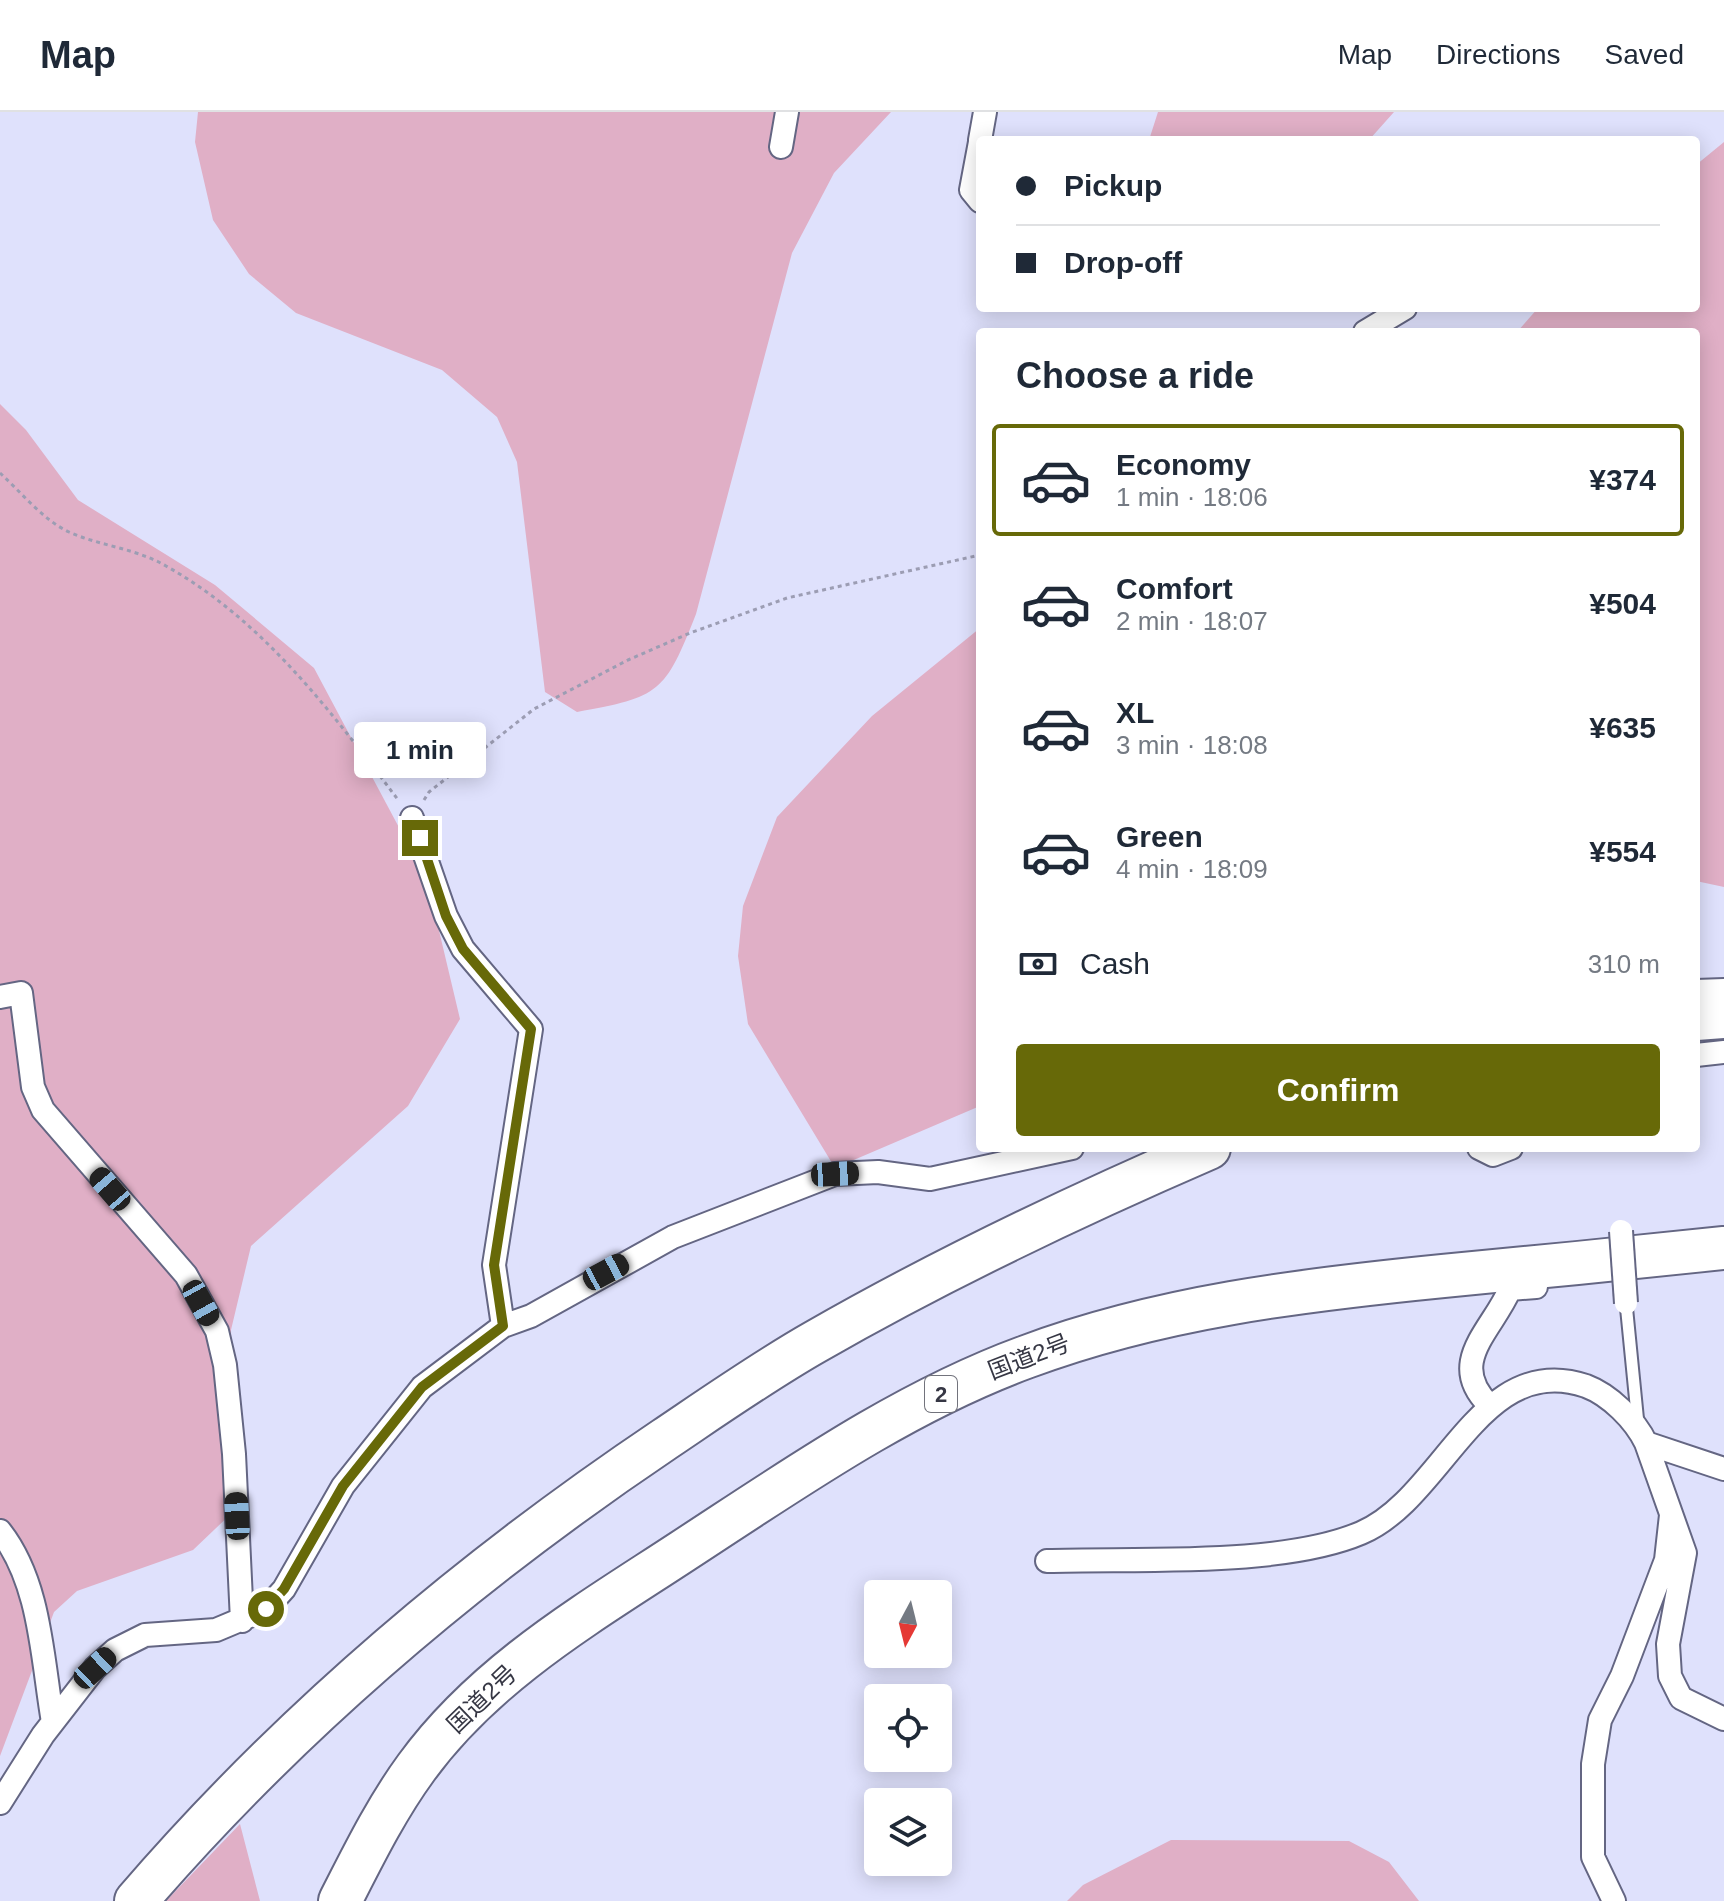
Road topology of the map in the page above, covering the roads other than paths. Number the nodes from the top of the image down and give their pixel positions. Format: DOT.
graph roads {
  1 [pos="787,112"];
  2 [pos="985,112"];
  3 [pos="981,136"];
  4 [pos="781,147"];
  5 [pos="976,163"];
  6 [pos="976,196"];
  7 [pos="1398,312"];
  8 [pos="1372,328"];
  9 [pos="412,818"];
  10 [pos="1724,990"];
  11 [pos="1700,991"];
  12 [pos="0,997"];
  13 [pos="1724,1017"];
  14 [pos="1700,1019"];
  15 [pos="1724,1052"];
  16 [pos="1700,1055"];
  17 [pos="1054,1152"];
  18 [pos="1200,1152"];
  19 [pos="1621,1231"];
  20 [pos="1724,1248"];
  21 [pos="1724,1269"];
  22 [pos="1626,1303"];
  23 [pos="503,1326"];
  24 [pos="1489,1405"];
  25 [pos="1642,1436"];
  26 [pos="1724,1469"];
  27 [pos="1671,1514"];
  28 [pos="0,1531"];
  29 [pos="1047,1561"];
  30 [pos="242,1621"];
  31 [pos="1724,1719"];
  32 [pos="53,1722"];
  33 [pos="0,1803"];
  34 [pos="136,1901"];
  35 [pos="340,1901"];
  36 [pos="1614,1901"];
  1 -- 4 [label="street"];
  2 -- 3 [label="street"];
  5 -- 6 [label="street"];
  7 -- 8 [label="street"];
  9 -- 23 [label="street"];
  10 -- 11 [label="street"];
  12 -- 30 [label="street"];
  13 -- 14 [label="highway"];
  15 -- 16 [label="street"];
  17 -- 23 [label="street"];
  18 -- 34 [label="highway"];
  19 -- 22 [label="street, bridge"];
  20 -- 35 [label="highway, 国道2号 / 2"];
  21 -- 24 [label="street"];
  22 -- 25 [label="lane"];
  23 -- 30 [label="street"];
  24 -- 25 [label="street"];
  24 -- 29 [label="street"];
  25 -- 26 [label="street"];
  25 -- 27 [label="street"];
  27 -- 31 [label="street"];
  27 -- 36 [label="street"];
  28 -- 32 [label="street"];
  30 -- 32 [label="street"];
  32 -- 33 [label="street"];
}
